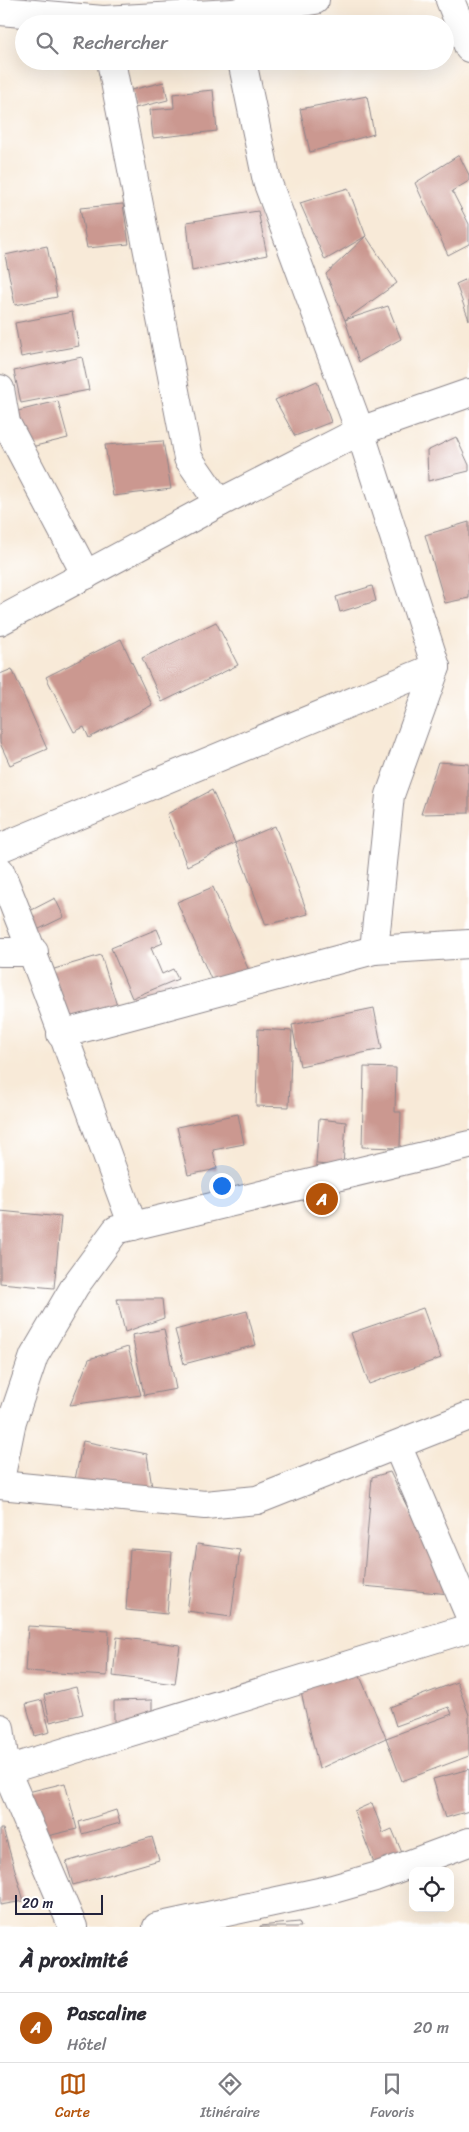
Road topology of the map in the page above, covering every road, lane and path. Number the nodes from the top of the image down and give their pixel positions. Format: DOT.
graph roads {
  1 [pos="315,0"];
  2 [pos="450,0"];
  3 [pos="0,11"];
  4 [pos="38,15"];
  5 [pos="247,15"];
  6 [pos="469,48"];
  7 [pos="113,70"];
  8 [pos="244,70"];
  9 [pos="0,389"];
  10 [pos="469,393"];
  11 [pos="3,422"];
  12 [pos="360,431"];
  13 [pos="219,503"];
  14 [pos="86,575"];
  15 [pos="0,621"];
  16 [pos="436,667"];
  17 [pos="0,848"];
  18 [pos="0,871"];
  19 [pos="469,944"];
  20 [pos="374,950"];
  21 [pos="0,952"];
  22 [pos="34,952"];
  23 [pos="61,1034"];
  24 [pos="469,1145"];
  25 [pos="133,1226"];
  26 [pos="469,1416"];
  27 [pos="397,1445"];
  28 [pos="0,1480"];
  29 [pos="0,1485"];
  30 [pos="469,1614"];
  31 [pos="469,1628"];
  32 [pos="0,1728"];
  33 [pos="3,1771"];
  34 [pos="469,1842"];
  35 [pos="74,1927"];
  36 [pos="157,1927"];
  1 -- 5 [label="street"];
  2 -- 6 [label="street"];
  3 -- 4 [label="street"];
  7 -- 13 [label="street"];
  8 -- 12 [label="street"];
  9 -- 11 [label="street"];
  10 -- 12 [label="street"];
  11 -- 14 [label="street"];
  12 -- 13 [label="street"];
  12 -- 16 [label="street"];
  13 -- 14 [label="street"];
  14 -- 15 [label="street"];
  16 -- 17 [label="street"];
  16 -- 20 [label="street"];
  18 -- 22 [label="street"];
  19 -- 20 [label="street"];
  20 -- 23 [label="street"];
  21 -- 22 [label="street"];
  22 -- 23 [label="street"];
  23 -- 25 [label="street"];
  24 -- 25 [label="street"];
  25 -- 28 [label="street"];
  26 -- 27 [label="street"];
  27 -- 29 [label="street"];
  27 -- 30 [label="street"];
  31 -- 33 [label="street"];
  32 -- 33 [label="street"];
  33 -- 35 [label="street"];
  34 -- 36 [label="street"];
}
